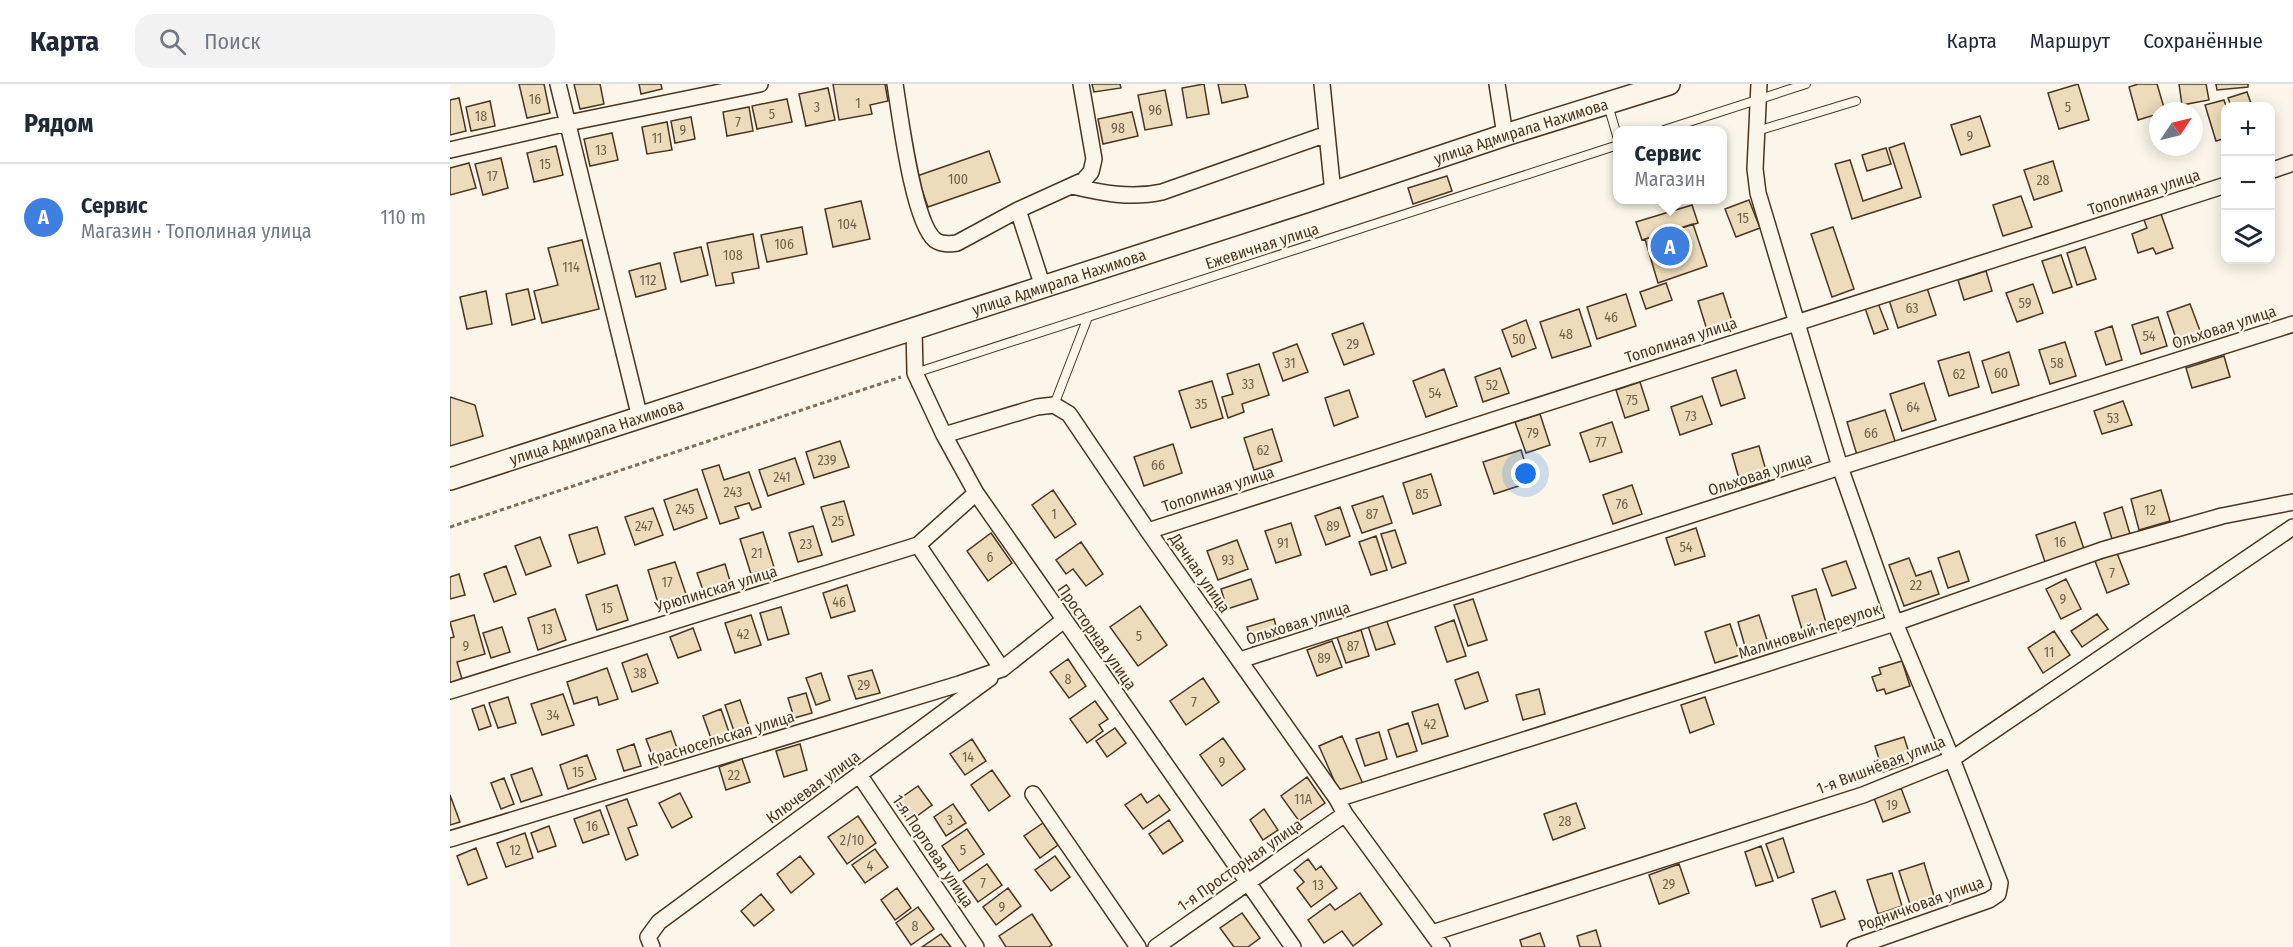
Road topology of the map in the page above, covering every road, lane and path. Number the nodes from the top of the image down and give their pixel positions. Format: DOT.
graph roads {
  1 [pos="558,84"];
  2 [pos="760,84"];
  3 [pos="895,84"];
  4 [pos="1082,84"];
  5 [pos="1322,84"];
  6 [pos="1497,84"];
  7 [pos="1669,84"];
  8 [pos="1760,84"];
  9 [pos="1806,84"];
  10 [pos="1646,88"];
  11 [pos="1758,100"];
  12 [pos="1856,102"];
  13 [pos="1608,103"];
  14 [pos="568,123"];
  15 [pos="1614,126"];
  16 [pos="1677,126"];
  17 [pos="1756,131"];
  18 [pos="1327,134"];
  19 [pos="1505,135"];
  20 [pos="1613,147"];
  21 [pos="450,150"];
  22 [pos="2293,163"];
  23 [pos="2275,170"];
  24 [pos="1072,186"];
  25 [pos="2221,187"];
  26 [pos="1333,193"];
  27 [pos="1018,210"];
  28 [pos="1043,287"];
  29 [pos="1088,317"];
  30 [pos="1797,321"];
  31 [pos="2293,324"];
  32 [pos="914,328"];
  33 [pos="915,373"];
  34 [pos="1054,405"];
  35 [pos="639,418"];
  36 [pos="944,435"];
  37 [pos="1840,467"];
  38 [pos="450,479"];
  39 [pos="976,493"];
  40 [pos="2293,502"];
  41 [pos="450,527"];
  42 [pos="2293,527"];
  43 [pos="1148,531"];
  44 [pos="918,545"];
  45 [pos="1064,620"];
  46 [pos="1895,623"];
  47 [pos="1240,660"];
  48 [pos="1002,669"];
  49 [pos="450,691"];
  50 [pos="1952,759"];
  51 [pos="860,776"];
  52 [pos="1033,794"];
  53 [pos="1337,799"];
  54 [pos="1345,814"];
  55 [pos="450,839"];
  56 [pos="1246,883"];
  57 [pos="1432,933"];
  58 [pos="650,942"];
  59 [pos="976,947"];
  60 [pos="1138,947"];
  61 [pos="1156,947"];
  62 [pos="1293,947"];
  63 [pos="1442,947"];
  64 [pos="1855,947"];
  1 -- 14 [label="street"];
  2 -- 14 [label="street"];
  3 -- 27 [label="street"];
  4 -- 24 [label="street"];
  5 -- 18 [label="street"];
  6 -- 19 [label="street"];
  7 -- 10 [label="main road, улица Адмирала Нахимова"];
  8 -- 11 [label="street"];
  9 -- 11 [label="lane"];
  10 -- 13 [label="main road, улица Адмирала Нахимова"];
  11 -- 16 [label="lane"];
  11 -- 17 [label="street"];
  12 -- 17 [label="lane"];
  13 -- 15 [label="lane"];
  13 -- 19 [label="main road, улица Адмирала Нахимова"];
  14 -- 21 [label="street"];
  14 -- 35 [label="street"];
  17 -- 30 [label="street"];
  18 -- 24 [label="street"];
  18 -- 26 [label="street"];
  19 -- 26 [label="main road, улица Адмирала Нахимова"];
  20 -- 29 [label="lane, Ежевичная улица"];
  22 -- 23 [label="street"];
  24 -- 27 [label="street"];
  25 -- 30 [label="street, Тополиная улица"];
  26 -- 28 [label="main road, улица Адмирала Нахимова"];
  27 -- 28 [label="street"];
  28 -- 32 [label="main road, улица Адмирала Нахимова"];
  29 -- 33 [label="lane, Ежевичная улица"];
  29 -- 34 [label="lane"];
  30 -- 37 [label="street"];
  30 -- 43 [label="street, Тополиная улица"];
  31 -- 37 [label="street, Ольховая улица"];
  32 -- 33 [label="street, Просторная улица"];
  32 -- 35 [label="main road, улица Адмирала Нахимова"];
  33 -- 36 [label="street, Просторная улица"];
  33 -- 41 [label="path"];
  34 -- 36 [label="street"];
  34 -- 43 [label="street, Дачная улица"];
  35 -- 38 [label="main road, улица Адмирала Нахимова"];
  36 -- 39 [label="street, Просторная улица"];
  37 -- 46 [label="street"];
  37 -- 47 [label="street, Ольховая улица"];
  39 -- 44 [label="street, Урюпинская улица"];
  39 -- 45 [label="street, Просторная улица"];
  40 -- 46 [label="street, Малиновый переулок"];
  42 -- 50 [label="street, 1-я Вишнёвая улица"];
  43 -- 47 [label="street, Дачная улица"];
  44 -- 48 [label="street"];
  44 -- 49 [label="street, Урюпинская улица"];
  45 -- 48 [label="street, Ключевая улица"];
  45 -- 56 [label="street, Просторная улица"];
  46 -- 50 [label="street"];
  46 -- 53 [label="street, Малиновый переулок"];
  47 -- 53 [label="street, Дачная улица"];
  48 -- 51 [label="street, Ключевая улица"];
  48 -- 55 [label="street, Красносельская улица"];
  50 -- 57 [label="street, 1-я Вишнёвая улица"];
  50 -- 64 [label="street, Родничковая улица"];
  51 -- 58 [label="street, Ключевая улица"];
  51 -- 59 [label="street, 1-я Портовая улица"];
  52 -- 60 [label="street"];
  53 -- 54 [label="street, Дачная улица"];
  54 -- 56 [label="street, 1-я Просторная улица"];
  54 -- 57 [label="street, Дачная улица"];
  56 -- 61 [label="street, 1-я Просторная улица"];
  56 -- 62 [label="street, Просторная улица"];
  57 -- 63 [label="street, Дачная улица"];
}
